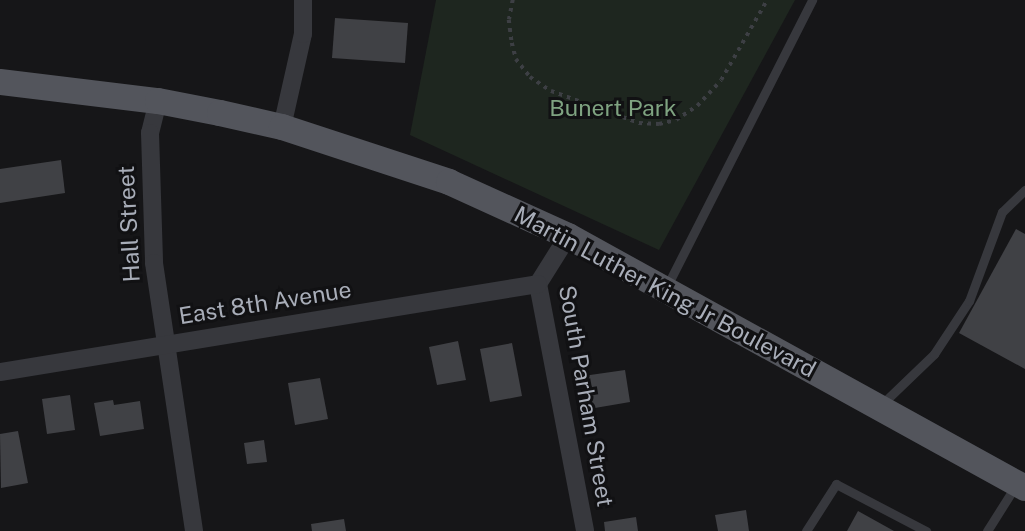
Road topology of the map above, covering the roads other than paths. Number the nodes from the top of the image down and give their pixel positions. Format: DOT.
graph roads {
  1 [pos="303,0"];
  2 [pos="812,0"];
  3 [pos="0,82"];
  4 [pos="158,101"];
  5 [pos="282,127"];
  6 [pos="1025,190"];
  7 [pos="568,236"];
  8 [pos="538,284"];
  9 [pos="666,289"];
  10 [pos="164,345"];
  11 [pos="0,372"];
  12 [pos="878,407"];
  13 [pos="1021,486"];
  14 [pos="194,531"];
  15 [pos="585,531"];
  16 [pos="806,531"];
  17 [pos="926,531"];
  18 [pos="987,531"];
  1 -- 5 [label="street"];
  2 -- 9 [label="lane"];
  3 -- 4 [label="main road, Martin Luther King Jr Boulevard"];
  4 -- 5 [label="main road, Martin Luther King Jr Boulevard"];
  4 -- 10 [label="street, Hall Street"];
  5 -- 7 [label="main road, Martin Luther King Jr Boulevard"];
  6 -- 12 [label="lane"];
  7 -- 8 [label="street, South Parham Street"];
  7 -- 9 [label="main road, Martin Luther King Jr Boulevard"];
  8 -- 10 [label="street, East 8th Avenue"];
  8 -- 15 [label="street, South Parham Street"];
  9 -- 12 [label="main road, Martin Luther King Jr Boulevard"];
  10 -- 11 [label="street, East 8th Avenue"];
  10 -- 14 [label="street, Hall Street"];
  12 -- 13 [label="main road, Martin Luther King Jr Boulevard"];
  13 -- 18 [label="lane"];
  16 -- 17 [label="lane"];
}
